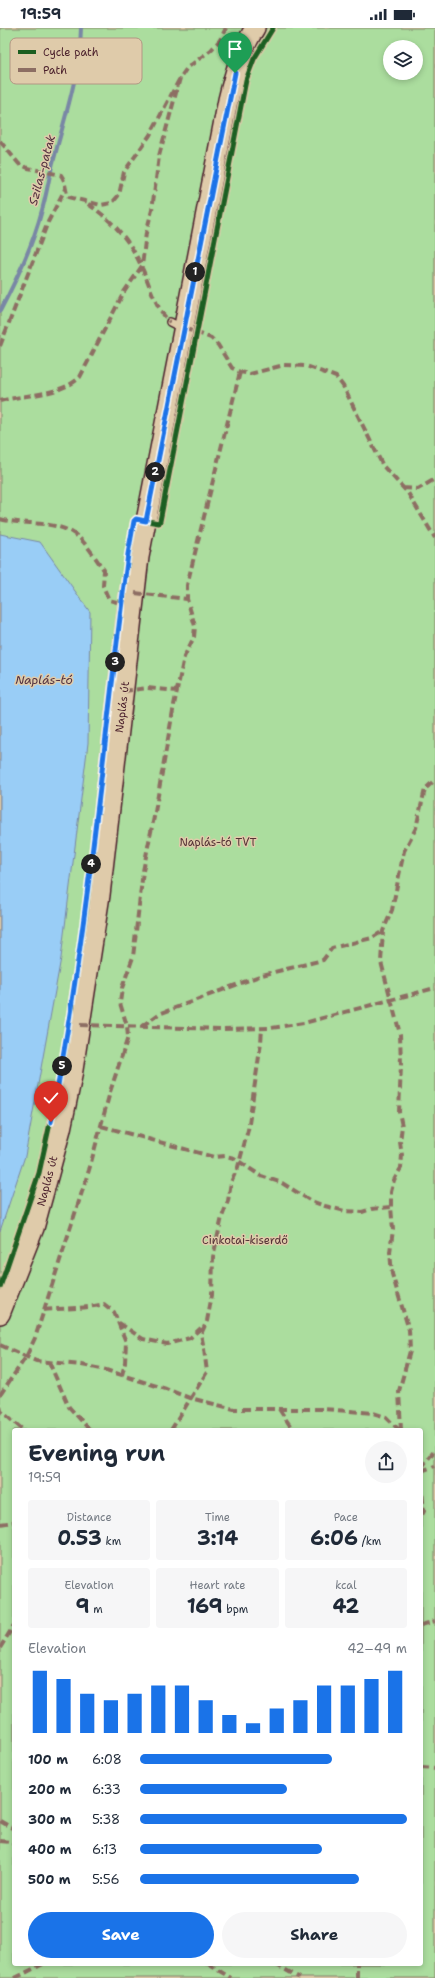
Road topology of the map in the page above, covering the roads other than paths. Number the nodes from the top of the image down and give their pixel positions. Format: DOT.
graph roads {
  1 [pos="255,28"];
  2 [pos="0,1314"];
  1 -- 2 [label="street, Naplás út"];
}
